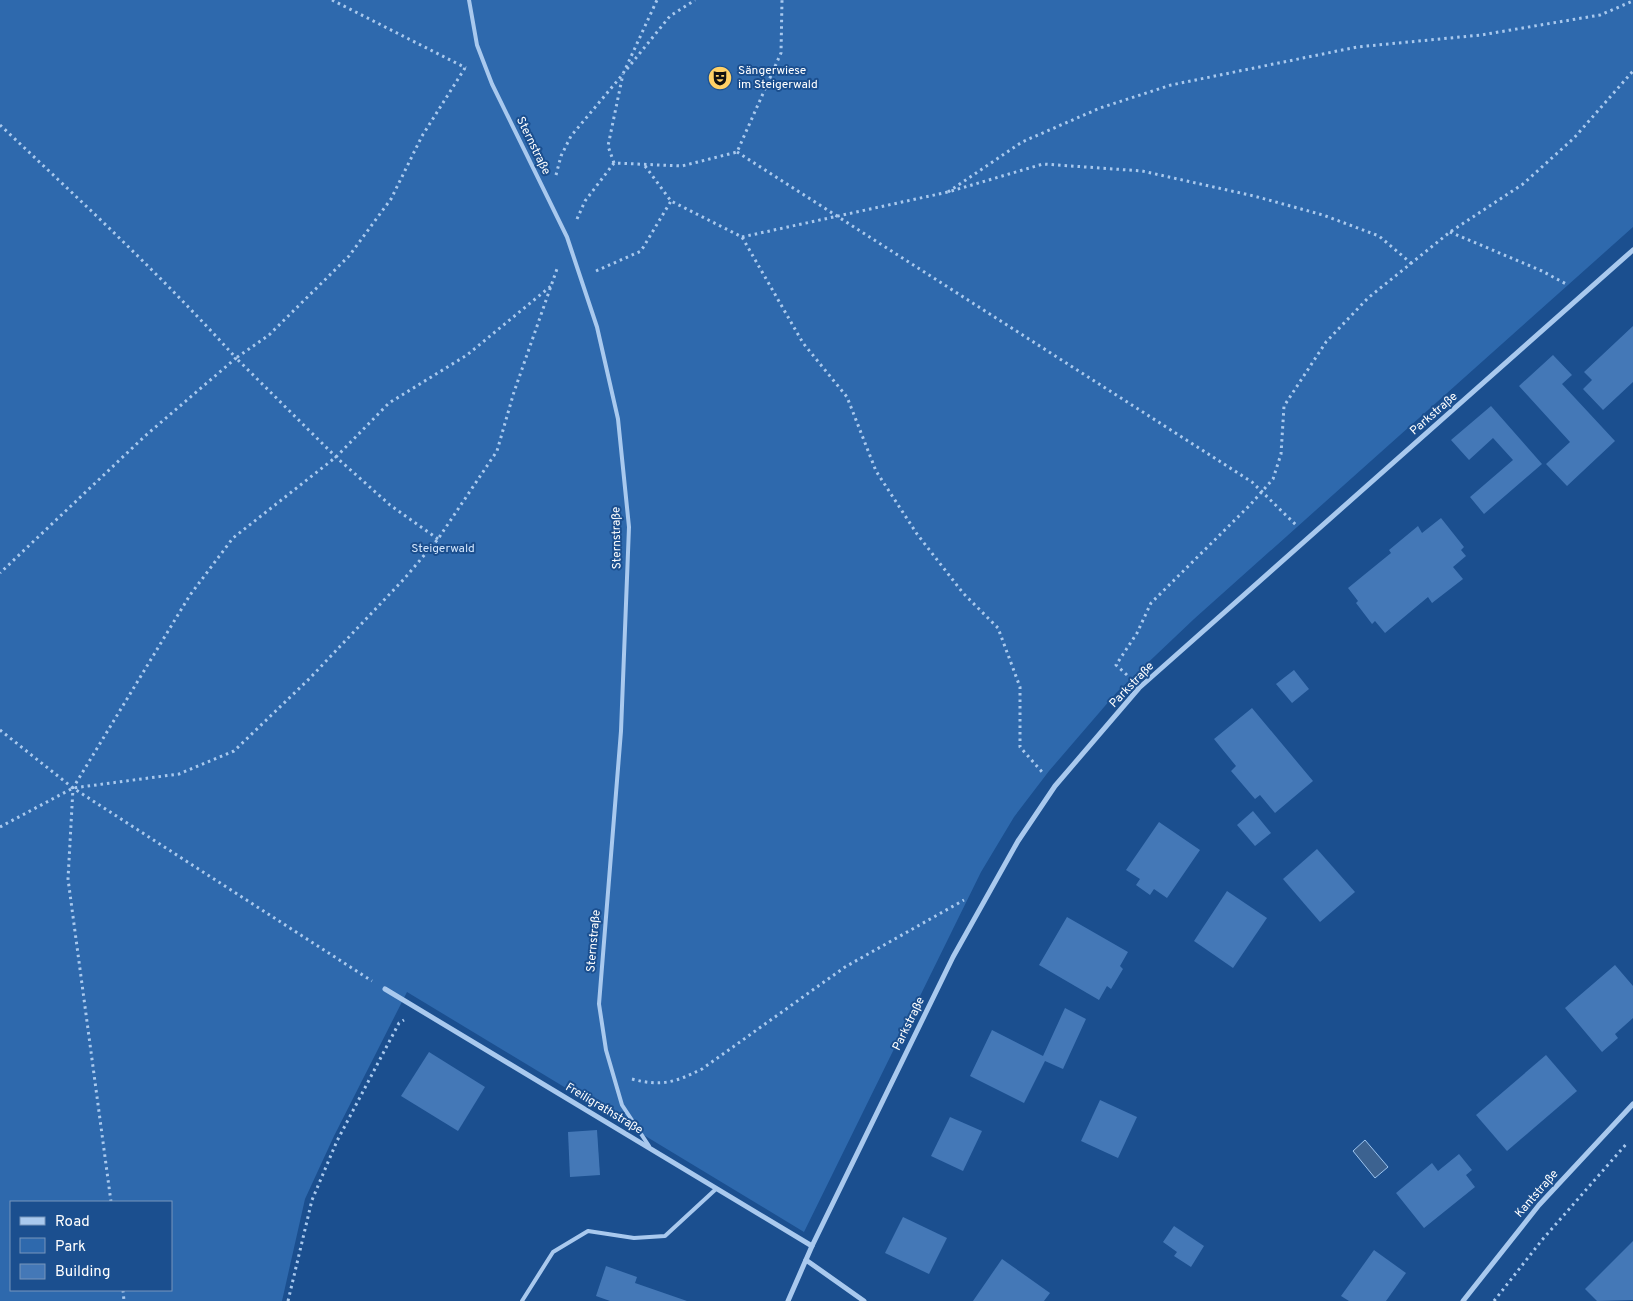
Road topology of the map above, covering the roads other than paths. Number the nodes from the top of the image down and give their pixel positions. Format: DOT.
graph roads {
  1 [pos="469,0"];
  2 [pos="1633,250"];
  3 [pos="385,989"];
  4 [pos="1633,1104"];
  5 [pos="652,1151"];
  6 [pos="716,1189"];
  7 [pos="812,1246"];
  8 [pos="806,1260"];
  9 [pos="522,1301"];
  10 [pos="788,1301"];
  11 [pos="864,1301"];
  12 [pos="1463,1301"];
  1 -- 5 [label="lane, Sternstraße"];
  2 -- 7 [label="street, Parkstraße"];
  3 -- 5 [label="street, Freiligrathstraße"];
  4 -- 12 [label="street, Kantstraße"];
  5 -- 6 [label="street, Freiligrathstraße"];
  6 -- 7 [label="street, Freiligrathstraße"];
  6 -- 9 [label="lane"];
  7 -- 8 [label="street, Parkstraße"];
  8 -- 10 [label="street, Parkstraße"];
  8 -- 11 [label="street"];
}
